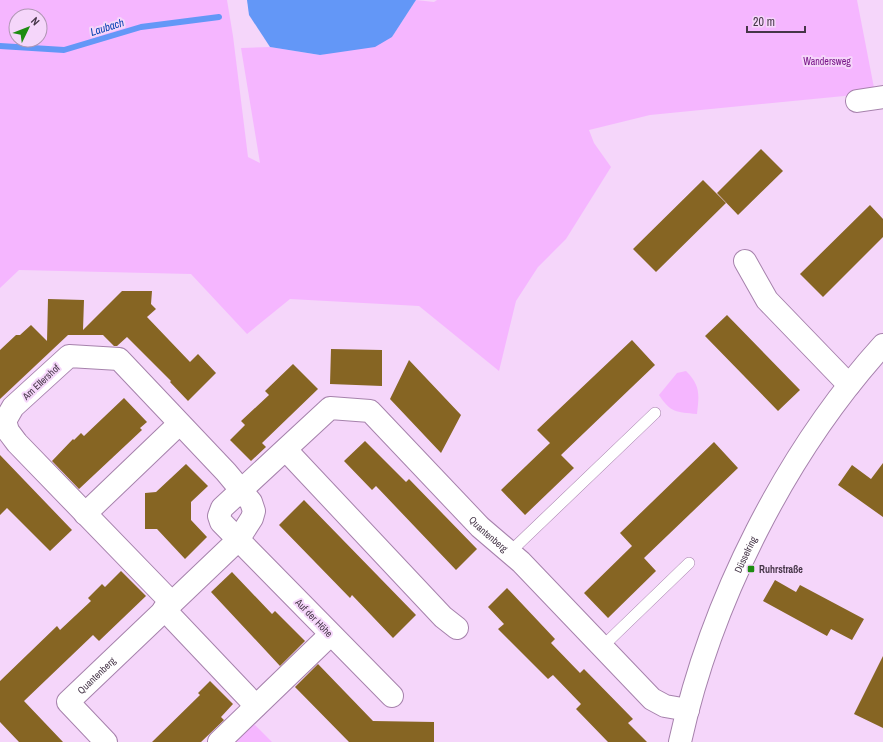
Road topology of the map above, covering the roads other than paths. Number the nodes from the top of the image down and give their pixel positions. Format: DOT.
graph roads {
  1 [pos="883,98"];
  2 [pos="857,101"];
  3 [pos="746,260"];
  4 [pos="883,345"];
  5 [pos="849,385"];
  6 [pos="655,413"];
  7 [pos="179,424"];
  8 [pos="286,450"];
  9 [pos="242,490"];
  10 [pos="85,514"];
  11 [pos="238,540"];
  12 [pos="510,552"];
  13 [pos="688,563"];
  14 [pos="167,606"];
  15 [pos="457,628"];
  16 [pos="330,635"];
  17 [pos="602,647"];
  18 [pos="392,696"];
  19 [pos="256,706"];
  20 [pos="688,710"];
  21 [pos="106,742"];
  22 [pos="219,742"];
  23 [pos="680,742"];
  1 -- 2 [label="street"];
  3 -- 5 [label="street"];
  4 -- 5 [label="street, Düsselring"];
  5 -- 20 [label="street, Düsselring"];
  6 -- 12 [label="lane"];
  7 -- 9 [label="street, Am Ellershof"];
  7 -- 10 [label="street"];
  7 -- 10 [label="street, Am Ellershof"];
  8 -- 9 [label="street, Quantenberg"];
  8 -- 12 [label="street, Quantenberg"];
  8 -- 15 [label="street"];
  9 -- 11 [label="street, Quantenberg"];
  9 -- 11 [label="street, Quantenberg"];
  10 -- 14 [label="street, Am Ellershof"];
  11 -- 14 [label="street, Quantenberg"];
  11 -- 16 [label="street, Auf der Höhe"];
  12 -- 17 [label="street, Quantenberg"];
  13 -- 17 [label="lane"];
  14 -- 19 [label="street"];
  14 -- 21 [label="street, Quantenberg"];
  16 -- 18 [label="street, Auf der Höhe"];
  16 -- 19 [label="street"];
  17 -- 20 [label="street, Quantenberg"];
  19 -- 22 [label="street"];
  20 -- 23 [label="street, Düsselring"];
}
